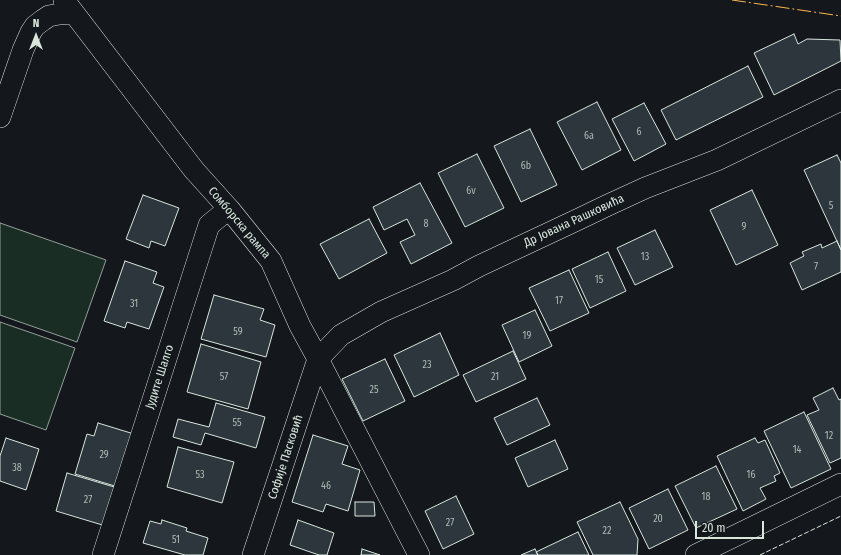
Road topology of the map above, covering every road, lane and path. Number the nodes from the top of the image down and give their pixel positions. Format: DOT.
graph roads {
  1 [pos="69,6"];
  2 [pos="841,100"];
  3 [pos="0,117"];
  4 [pos="230,210"];
  5 [pos="318,359"];
  6 [pos="841,484"];
  7 [pos="103,555"];
  8 [pos="253,555"];
  9 [pos="419,555"];
  10 [pos="696,555"];
  1 -- 3 [label="street"];
  1 -- 4 [label="street, Сомборска рампа"];
  2 -- 5 [label="street, Др Јована Рашковића"];
  4 -- 5 [label="street, Сомборска рампа"];
  4 -- 7 [label="street, Јудите Шалго"];
  5 -- 8 [label="street, Софије Пасковић"];
  5 -- 9 [label="street, Сомборска рампа"];
  6 -- 10 [label="street"];
}
